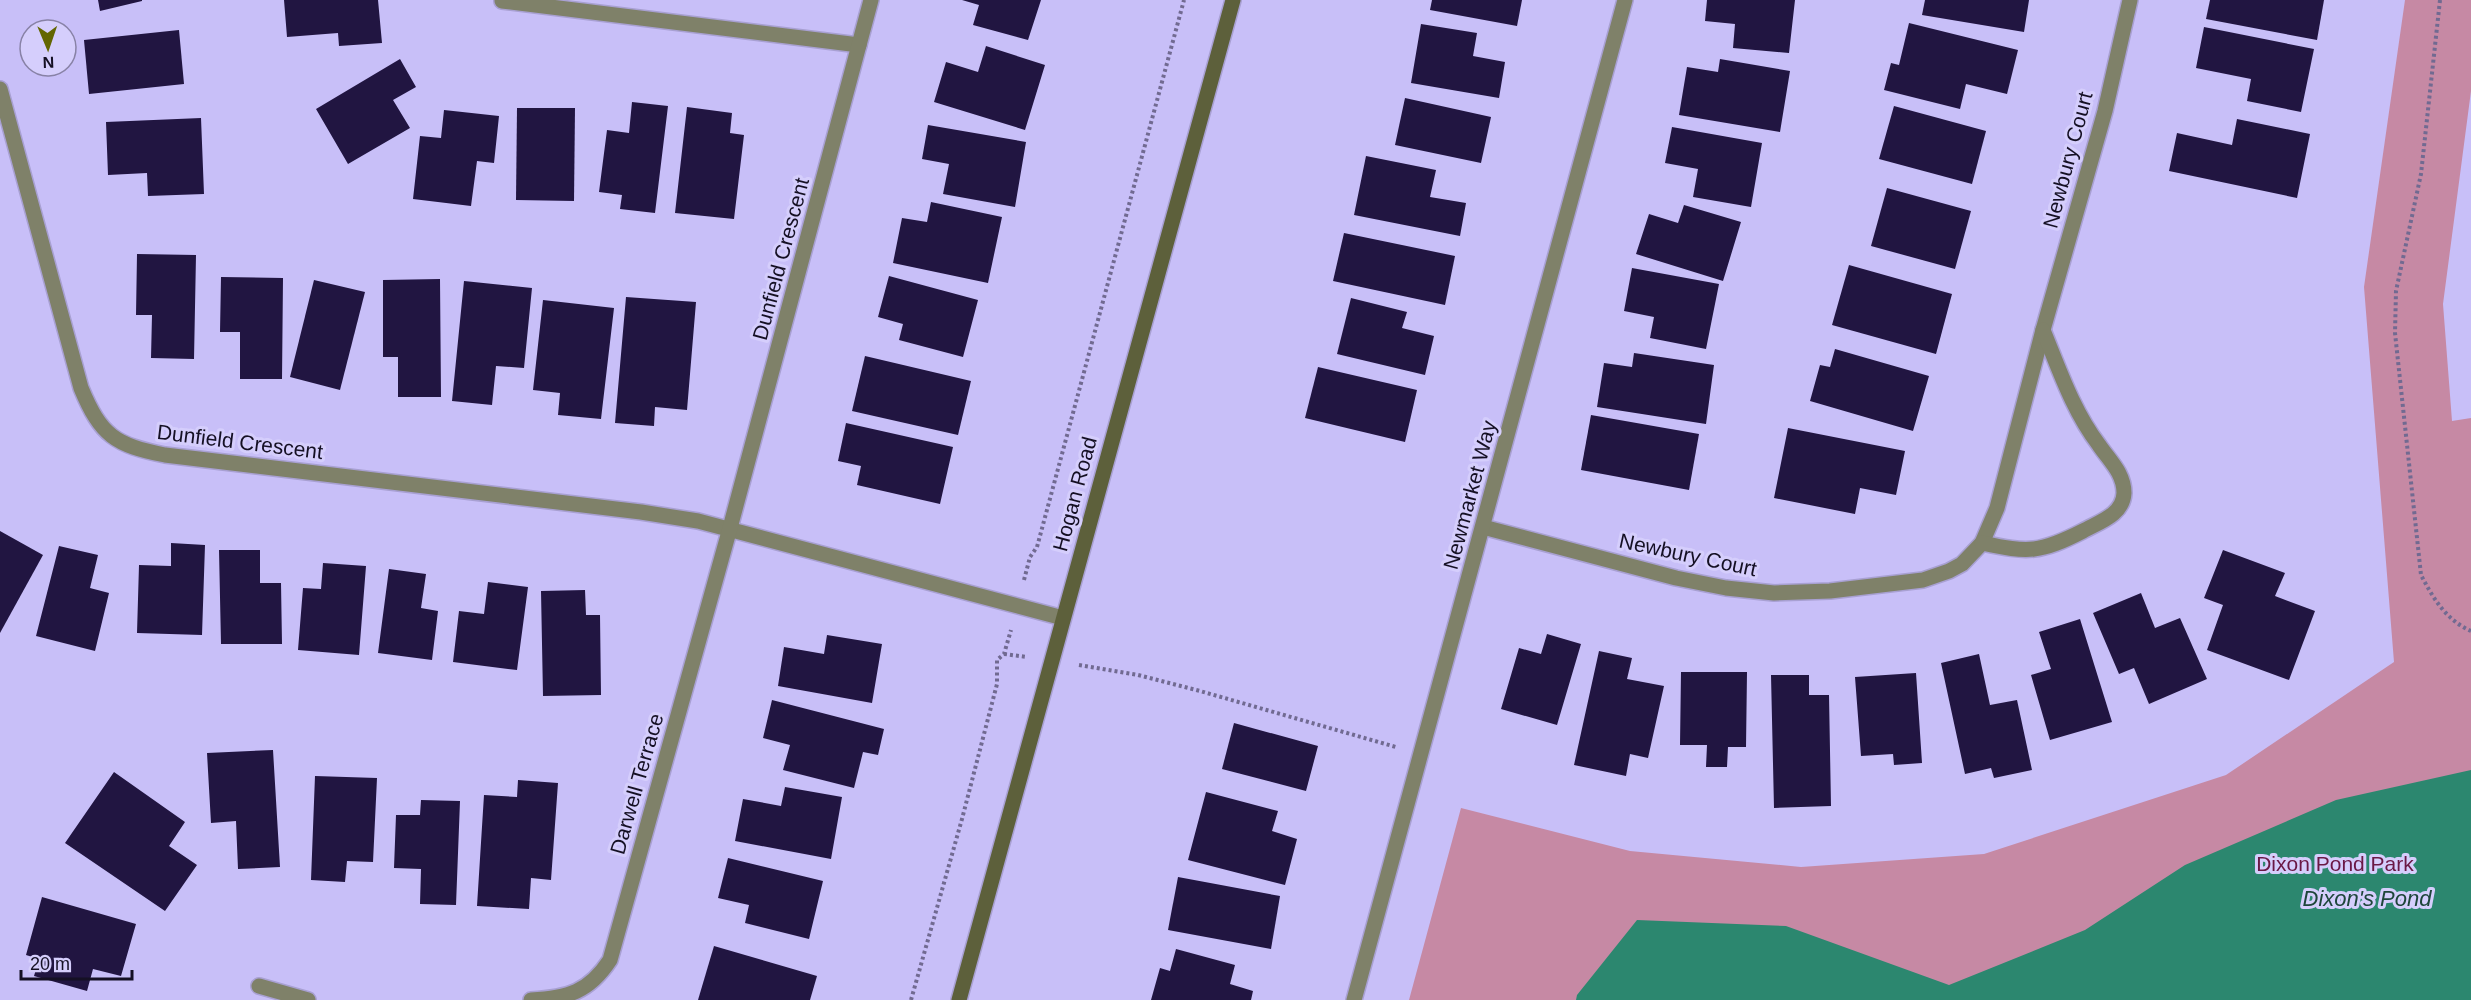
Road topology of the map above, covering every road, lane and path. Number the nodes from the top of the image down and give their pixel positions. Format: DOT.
graph roads {
  1 [pos="872,0"];
  2 [pos="1184,0"];
  3 [pos="1233,0"];
  4 [pos="1625,0"];
  5 [pos="2130,0"];
  6 [pos="2440,0"];
  7 [pos="502,1"];
  8 [pos="859,45"];
  9 [pos="0,89"];
  10 [pos="2043,330"];
  11 [pos="1483,527"];
  12 [pos="730,528"];
  13 [pos="1982,543"];
  14 [pos="1030,558"];
  15 [pos="1063,618"];
  16 [pos="2471,631"];
  17 [pos="1051,660"];
  18 [pos="1396,747"];
  19 [pos="259,986"];
  20 [pos="308,1000"];
  21 [pos="531,1000"];
  22 [pos="911,1000"];
  23 [pos="959,1000"];
  24 [pos="1354,1000"];
  1 -- 8 [label="street, Dunfield Crescent"];
  2 -- 14 [label="path"];
  3 -- 15 [label="street, Hogan Road"];
  4 -- 11 [label="street, Newmarket Way"];
  5 -- 10 [label="street, Newbury Court"];
  6 -- 16 [label="path"];
  7 -- 8 [label="street"];
  8 -- 12 [label="street, Dunfield Crescent"];
  9 -- 12 [label="street, Dunfield Crescent"];
  10 -- 13 [label="street, Newbury Court"];
  10 -- 13 [label="street"];
  11 -- 13 [label="street, Newbury Court"];
  11 -- 24 [label="street, Newmarket Way"];
  12 -- 15 [label="street, Dunfield Crescent"];
  12 -- 21 [label="street, Darwell Terrace"];
  15 -- 17 [label="street, Hogan Road"];
  17 -- 18 [label="path"];
  17 -- 22 [label="path"];
  17 -- 23 [label="street, Hogan Road"];
  19 -- 20 [label="street"];
}
